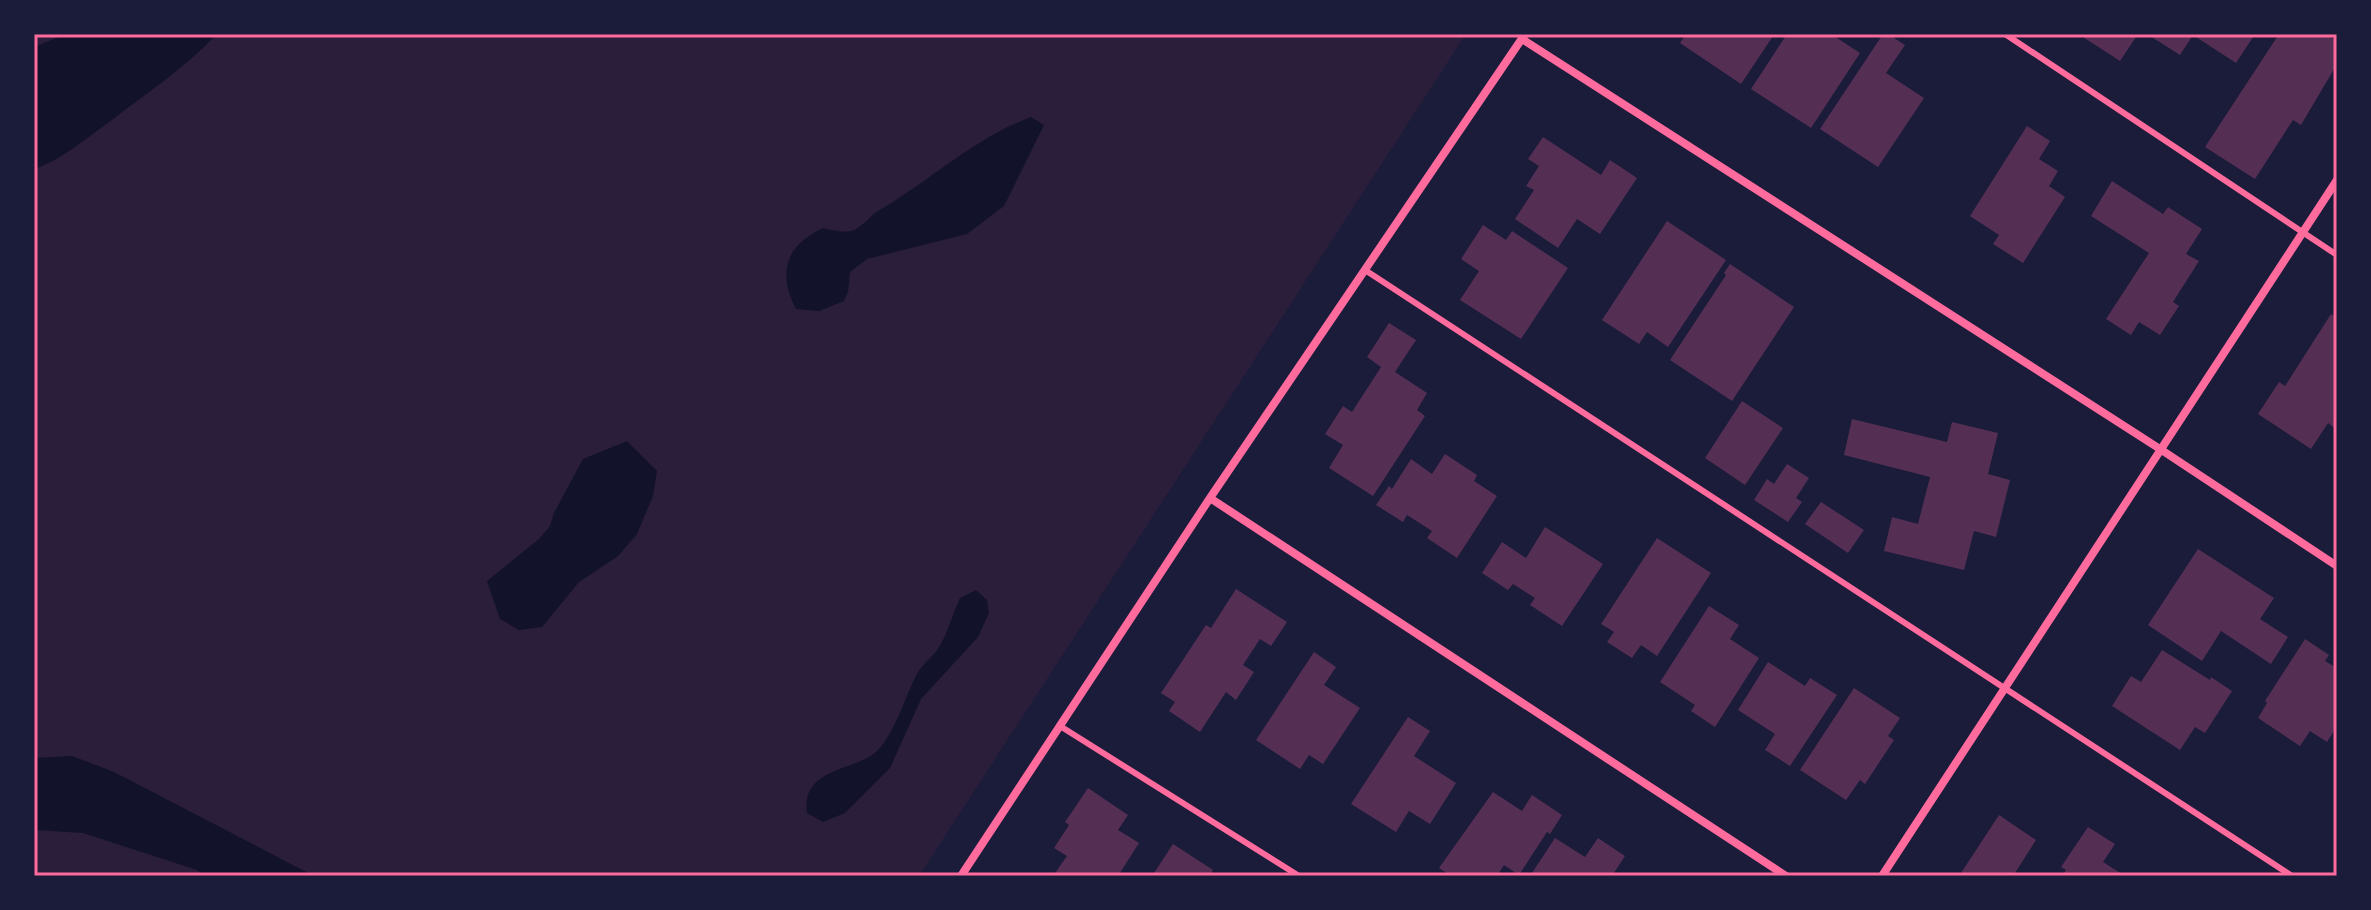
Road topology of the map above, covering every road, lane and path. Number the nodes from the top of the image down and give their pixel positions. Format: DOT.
graph roads {
  1 [pos="2005,34"];
  2 [pos="1523,36"];
  3 [pos="2337,180"];
  4 [pos="2303,233"];
  5 [pos="2337,255"];
  6 [pos="1365,270"];
  7 [pos="2160,449"];
  8 [pos="1210,498"];
  9 [pos="2337,566"];
  10 [pos="2004,688"];
  11 [pos="1060,726"];
  12 [pos="961,876"];
  13 [pos="1299,876"];
  14 [pos="1786,876"];
  15 [pos="1882,876"];
  16 [pos="2292,876"];
  1 -- 4 [label="lane"];
  2 -- 6 [label="street"];
  2 -- 7 [label="street"];
  3 -- 4 [label="street"];
  4 -- 5 [label="lane"];
  4 -- 7 [label="street"];
  6 -- 8 [label="street"];
  6 -- 10 [label="lane"];
  7 -- 9 [label="street"];
  7 -- 10 [label="street"];
  8 -- 11 [label="street"];
  8 -- 14 [label="street"];
  10 -- 15 [label="street"];
  10 -- 16 [label="lane"];
  11 -- 12 [label="street"];
  11 -- 13 [label="lane"];
}
